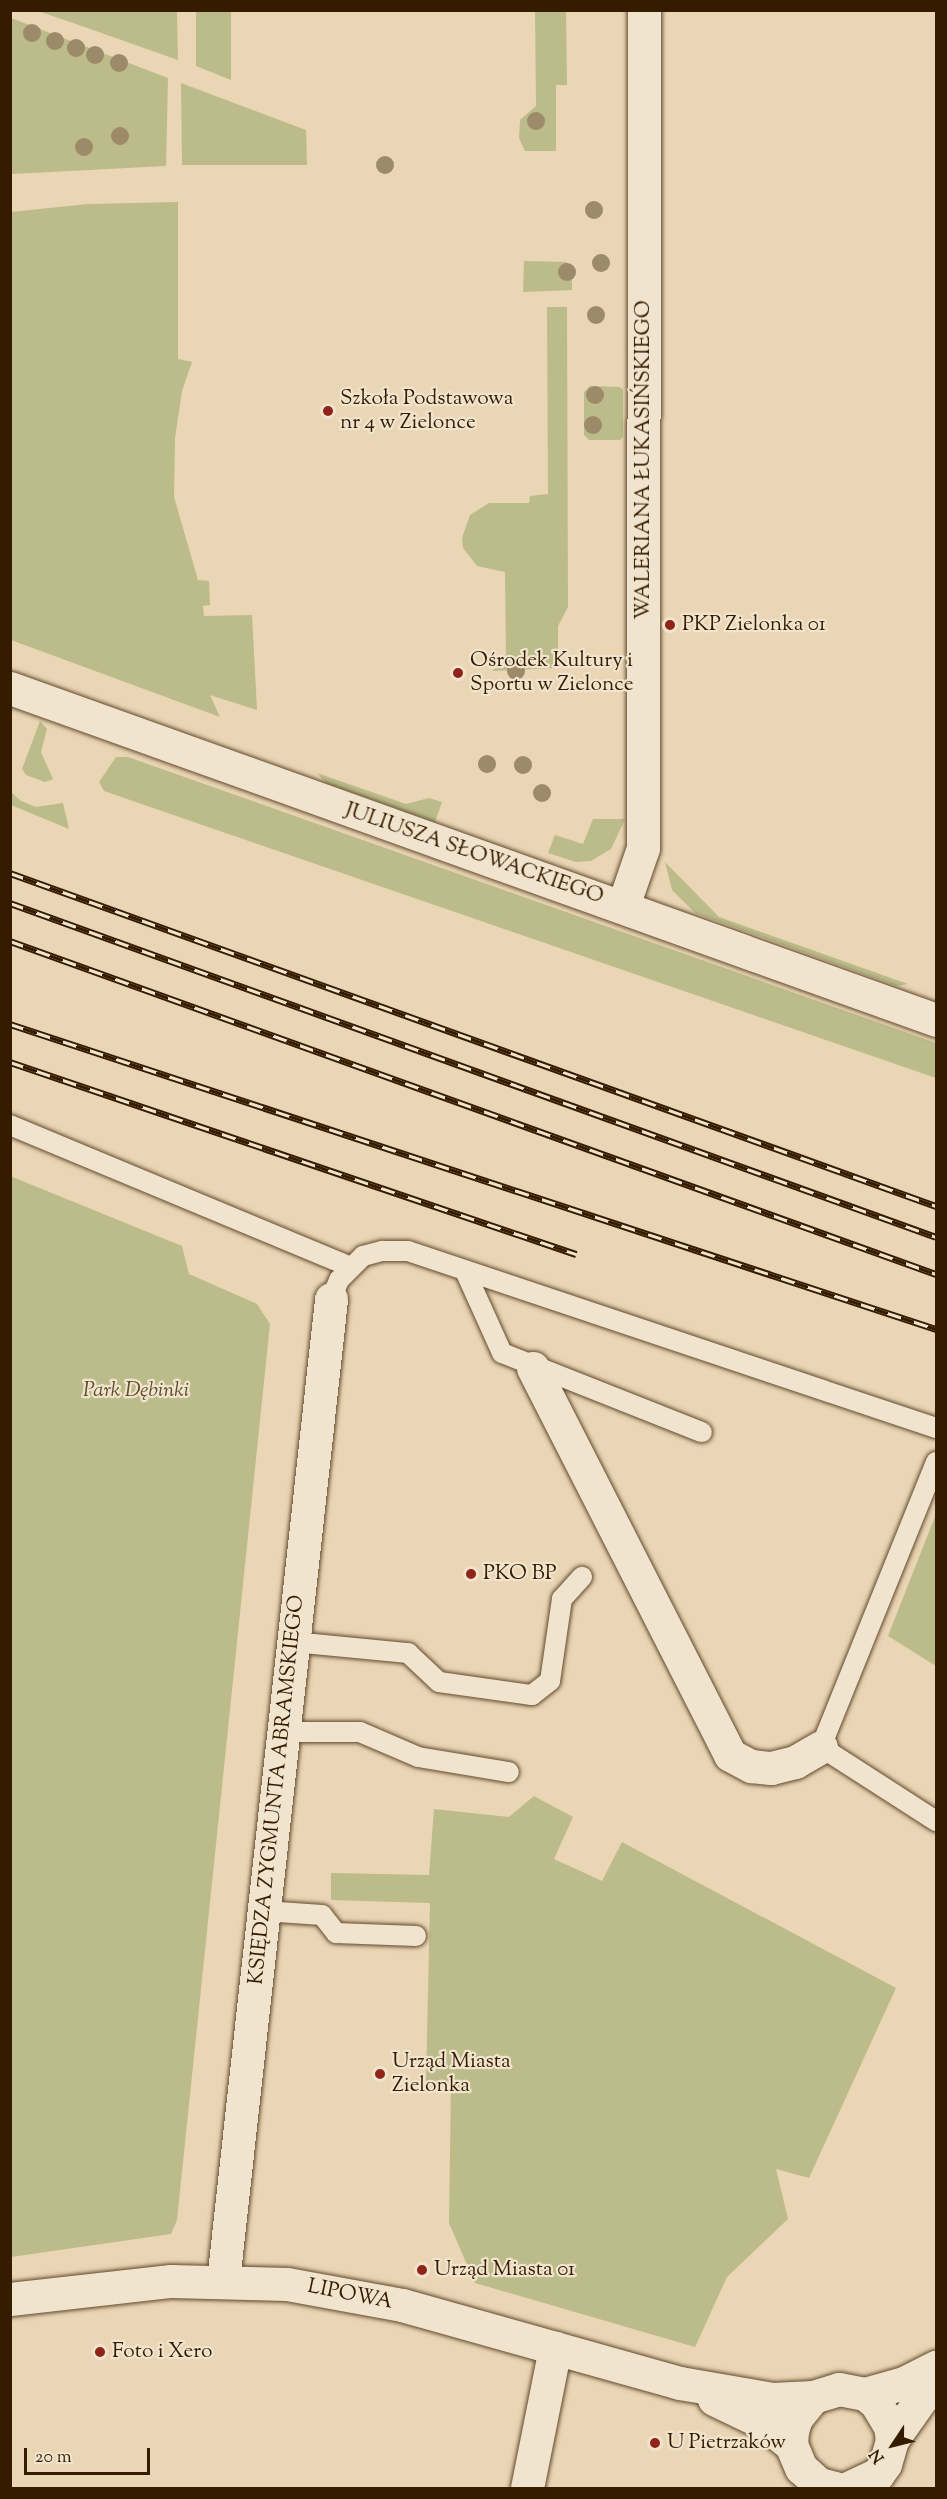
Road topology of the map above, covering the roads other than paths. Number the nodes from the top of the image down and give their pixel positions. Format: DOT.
graph roads {
  1 [pos="644,10"];
  2 [pos="10,688"];
  3 [pos="623,906"];
  4 [pos="932,1008"];
  5 [pos="10,1125"];
  6 [pos="351,1267"];
  7 [pos="465,1271"];
  8 [pos="331,1299"];
  9 [pos="533,1368"];
  10 [pos="936,1428"];
  11 [pos="702,1432"];
  12 [pos="936,1462"];
  13 [pos="582,1578"];
  14 [pos="293,1642"];
  15 [pos="284,1732"];
  16 [pos="821,1747"];
  17 [pos="509,1772"];
  18 [pos="936,1821"];
  19 [pos="264,1911"];
  20 [pos="416,1936"];
  21 [pos="223,2281"];
  22 [pos="10,2299"];
  23 [pos="555,2348"];
  24 [pos="936,2367"];
  25 [pos="936,2378"];
  26 [pos="680,2383"];
  27 [pos="865,2394"];
  28 [pos="813,2397"];
  29 [pos="892,2440"];
  30 [pos="800,2467"];
  31 [pos="860,2486"];
  32 [pos="527,2488"];
  33 [pos="835,2488"];
  1 -- 3 [label="street, WALERIANA ŁUKASIŃSKIEGO"];
  2 -- 3 [label="street, JULIUSZA SŁOWACKIEGO"];
  3 -- 4 [label="street, JULIUSZA SŁOWACKIEGO"];
  5 -- 6 [label="lane"];
  6 -- 7 [label="lane"];
  6 -- 8 [label="lane"];
  7 -- 9 [label="lane"];
  7 -- 10 [label="lane"];
  8 -- 14 [label="street, KSIĘDZA ZYGMUNTA ABRAMSKIEGO"];
  9 -- 11 [label="lane"];
  9 -- 16 [label="street"];
  12 -- 16 [label="lane"];
  13 -- 14 [label="lane"];
  14 -- 15 [label="street, KSIĘDZA ZYGMUNTA ABRAMSKIEGO"];
  15 -- 17 [label="lane"];
  15 -- 19 [label="street, KSIĘDZA ZYGMUNTA ABRAMSKIEGO"];
  16 -- 18 [label="lane"];
  19 -- 20 [label="lane"];
  19 -- 21 [label="street, KSIĘDZA ZYGMUNTA ABRAMSKIEGO"];
  21 -- 22 [label="street, LIPOWA"];
  21 -- 23 [label="street, LIPOWA"];
  23 -- 26 [label="street, LIPOWA"];
  23 -- 32 [label="street"];
  24 -- 27 [label="street"];
  25 -- 29 [label="street"];
  26 -- 28 [label="street, LIPOWA"];
  26 -- 30 [label="street, LIPOWA"];
  27 -- 28 [label="street, LIPOWA"];
  27 -- 29 [label="street"];
  28 -- 30 [label="street"];
  29 -- 31 [label="street"];
  30 -- 33 [label="street, LIPOWA"];
}
